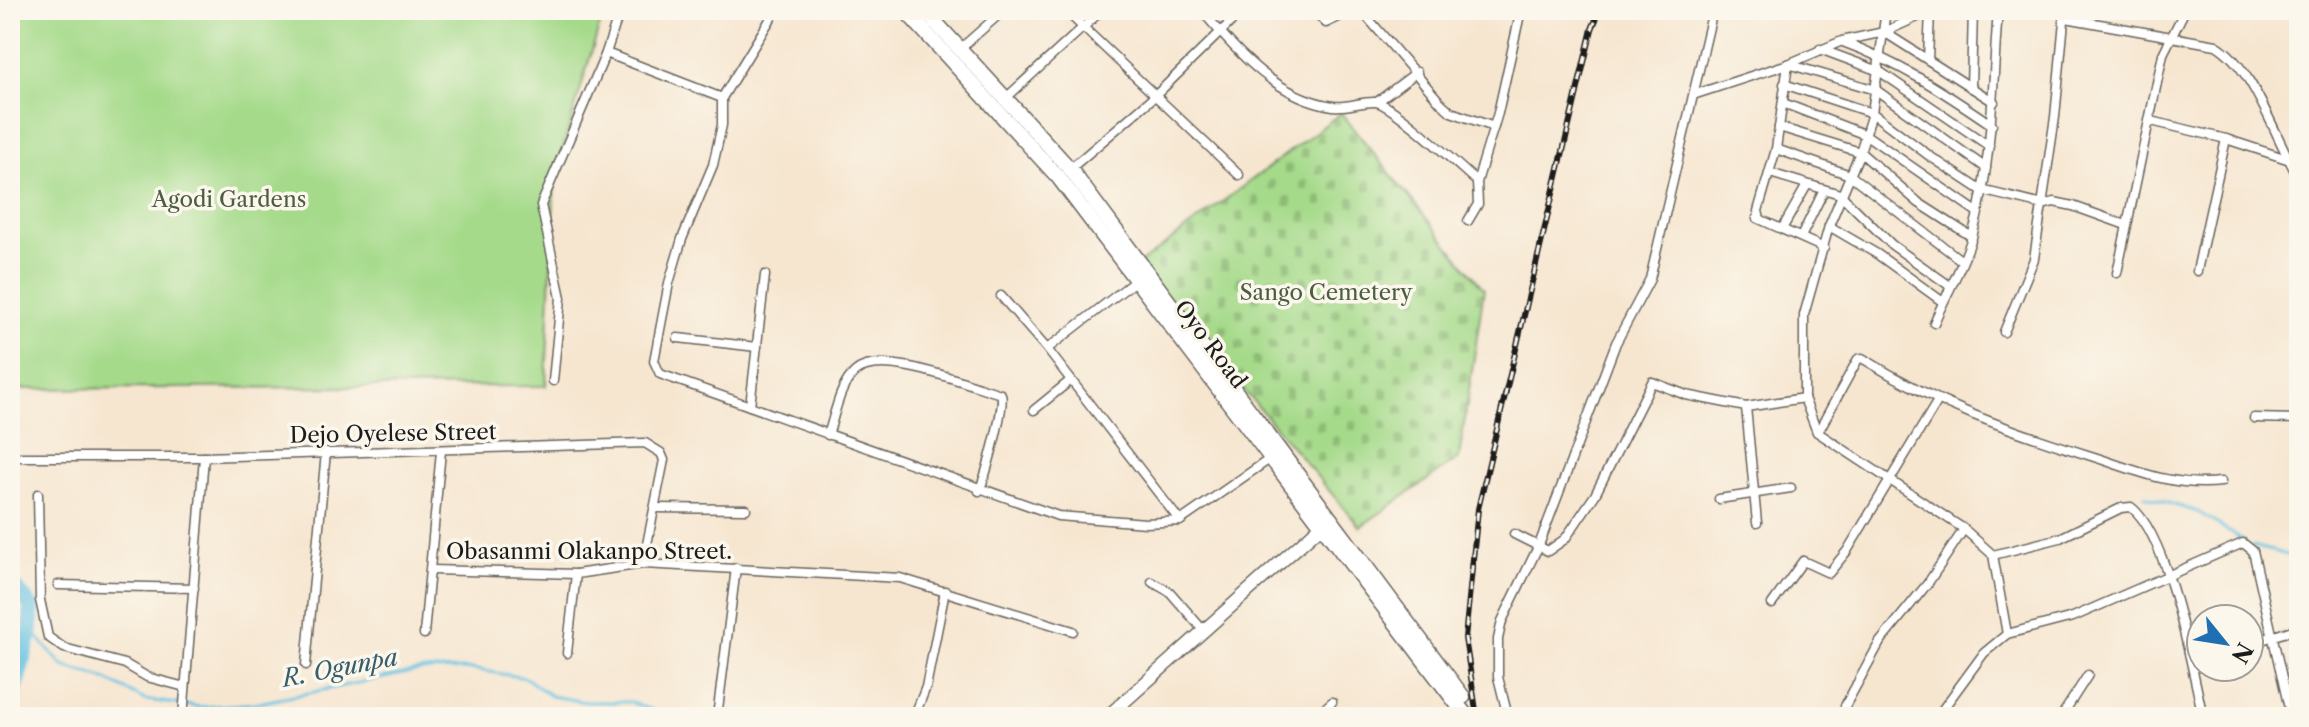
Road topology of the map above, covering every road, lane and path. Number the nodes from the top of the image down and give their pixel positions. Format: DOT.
graph roads {
  1 [pos="620,10"];
  2 [pos="776,10"];
  3 [pos="905,10"];
  4 [pos="924,10"];
  5 [pos="1004,10"];
  6 [pos="1065,10"];
  7 [pos="1102,10"];
  8 [pos="1201,10"];
  9 [pos="1243,10"];
  10 [pos="1313,10"];
  11 [pos="1353,10"];
  12 [pos="1361,10"];
  13 [pos="1521,10"];
  14 [pos="1713,10"];
  15 [pos="1886,10"];
  16 [pos="1932,10"];
  17 [pos="1973,10"];
  18 [pos="1998,10"];
  19 [pos="2185,10"];
  20 [pos="2065,14"];
  21 [pos="1083,27"];
  22 [pos="1219,30"];
  23 [pos="1884,32"];
  24 [pos="2174,37"];
  25 [pos="1842,41"];
  26 [pos="960,49"];
  27 [pos="1819,49"];
  28 [pos="606,53"];
  29 [pos="1881,56"];
  30 [pos="1928,60"];
  31 [pos="1788,64"];
  32 [pos="1879,71"];
  33 [pos="1417,72"];
  34 [pos="1784,84"];
  35 [pos="1971,88"];
  36 [pos="1876,90"];
  37 [pos="1696,94"];
  38 [pos="1155,96"];
  39 [pos="722,98"];
  40 [pos="1006,98"];
  41 [pos="1377,102"];
  42 [pos="1994,102"];
  43 [pos="1783,103"];
  44 [pos="1872,113"];
  45 [pos="2151,121"];
  46 [pos="1992,125"];
  47 [pos="1494,127"];
  48 [pos="1779,127"];
  49 [pos="1866,135"];
  50 [pos="2226,139"];
  51 [pos="1989,146"];
  52 [pos="1776,149"];
  53 [pos="1860,152"];
  54 [pos="2287,159"];
  55 [pos="1986,168"];
  56 [pos="1070,169"];
  57 [pos="1770,173"];
  58 [pos="1239,175"];
  59 [pos="1850,175"];
  60 [pos="2299,178"];
  61 [pos="1477,182"];
  62 [pos="1807,185"];
  63 [pos="1824,190"];
  64 [pos="1981,190"];
  65 [pos="1840,194"];
  66 [pos="2043,205"];
  67 [pos="1977,212"];
  68 [pos="1468,221"];
  69 [pos="2126,225"];
  70 [pos="1829,226"];
  71 [pos="1782,229"];
  72 [pos="1801,237"];
  73 [pos="1972,237"];
  74 [pos="1824,248"];
  75 [pos="1962,261"];
  76 [pos="2197,271"];
  77 [pos="2117,273"];
  78 [pos="765,275"];
  79 [pos="1135,281"];
  80 [pos="1950,286"];
  81 [pos="1001,296"];
  82 [pos="1943,302"];
  83 [pos="1934,323"];
  84 [pos="2004,332"];
  85 [pos="678,338"];
  86 [pos="757,347"];
  87 [pos="1047,349"];
  88 [pos="1071,380"];
  89 [pos="553,381"];
  90 [pos="1804,398"];
  91 [pos="1937,402"];
  92 [pos="750,406"];
  93 [pos="1746,407"];
  94 [pos="1034,410"];
  95 [pos="2254,418"];
  96 [pos="2299,419"];
  97 [pos="1817,432"];
  98 [pos="828,435"];
  99 [pos="441,451"];
  100 [pos="326,452"];
  101 [pos="1275,455"];
  102 [pos="10,457"];
  103 [pos="204,457"];
  104 [pos="1891,480"];
  105 [pos="2221,482"];
  106 [pos="1791,488"];
  107 [pos="979,491"];
  108 [pos="1756,493"];
  109 [pos="38,494"];
  110 [pos="1719,499"];
  111 [pos="656,508"];
  112 [pos="746,509"];
  113 [pos="1180,521"];
  114 [pos="1326,521"];
  115 [pos="1757,523"];
  116 [pos="1964,529"];
  117 [pos="1514,534"];
  118 [pos="1539,545"];
  119 [pos="1993,555"];
  120 [pos="643,564"];
  121 [pos="736,568"];
  122 [pos="432,570"];
  123 [pos="576,574"];
  124 [pos="2168,576"];
  125 [pos="1152,582"];
  126 [pos="58,585"];
  127 [pos="194,588"];
  128 [pos="945,591"];
  129 [pos="1772,604"];
  130 [pos="2299,628"];
  131 [pos="1203,630"];
  132 [pos="2185,630"];
  133 [pos="1073,631"];
  134 [pos="2274,633"];
  135 [pos="424,634"];
  136 [pos="2007,634"];
  137 [pos="2265,637"];
  138 [pos="567,653"];
  139 [pos="306,665"];
  140 [pos="2088,675"];
  141 [pos="2198,683"];
  142 [pos="185,691"];
  143 [pos="1332,702"];
  144 [pos="1845,706"];
  145 [pos="2063,716"];
  146 [pos="183,717"];
  147 [pos="717,717"];
  148 [pos="914,717"];
  149 [pos="1107,717"];
  150 [pos="1315,717"];
  151 [pos="1467,717"];
  152 [pos="1476,717"];
  153 [pos="1508,717"];
  154 [pos="1937,717"];
  155 [pos="2203,717"];
  156 [pos="2291,717"];
  1 -- 28 [label="street"];
  2 -- 39 [label="street"];
  3 -- 79 [label="main road, Oyo Road"];
  4 -- 26 [label="main road, Oyo Road"];
  5 -- 26 [label="street"];
  6 -- 21 [label="street"];
  7 -- 21 [label="street"];
  8 -- 22 [label="street"];
  9 -- 22 [label="street"];
  10 -- 11 [label="street"];
  12 -- 33 [label="street"];
  13 -- 47 [label="street"];
  14 -- 37 [label="street"];
  15 -- 23 [label="street"];
  16 -- 23 [label="street"];
  16 -- 30 [label="street"];
  17 -- 35 [label="street"];
  18 -- 42 [label="street"];
  19 -- 24 [label="street"];
  20 -- 24 [label="street"];
  20 -- 66 [label="street"];
  21 -- 38 [label="street"];
  21 -- 40 [label="street"];
  22 -- 38 [label="street"];
  22 -- 41 [label="street"];
  23 -- 25 [label="street"];
  23 -- 29 [label="street"];
  23 -- 30 [label="street"];
  24 -- 45 [label="street"];
  24 -- 54 [label="street"];
  25 -- 27 [label="street"];
  25 -- 29 [label="street"];
  26 -- 40 [label="main road, Oyo Road"];
  27 -- 31 [label="street"];
  27 -- 32 [label="street"];
  28 -- 39 [label="street"];
  28 -- 89 [label="street"];
  29 -- 32 [label="street"];
  29 -- 46 [label="street"];
  30 -- 35 [label="street"];
  31 -- 34 [label="street"];
  31 -- 36 [label="street"];
  31 -- 37 [label="street"];
  32 -- 36 [label="street"];
  32 -- 51 [label="street"];
  33 -- 41 [label="street"];
  33 -- 47 [label="street"];
  34 -- 43 [label="street"];
  34 -- 44 [label="street"];
  35 -- 42 [label="street"];
  36 -- 44 [label="street"];
  36 -- 55 [label="street"];
  37 -- 118 [label="street"];
  38 -- 56 [label="street"];
  38 -- 58 [label="street"];
  39 -- 92 [label="street"];
  40 -- 56 [label="main road, Oyo Road"];
  41 -- 61 [label="street"];
  42 -- 46 [label="street"];
  43 -- 48 [label="street"];
  43 -- 49 [label="street"];
  44 -- 49 [label="street"];
  44 -- 64 [label="street"];
  45 -- 50 [label="street"];
  45 -- 69 [label="street"];
  46 -- 51 [label="street"];
  47 -- 61 [label="street"];
  48 -- 52 [label="street"];
  48 -- 53 [label="street"];
  49 -- 53 [label="street"];
  49 -- 67 [label="street"];
  50 -- 54 [label="street"];
  50 -- 76 [label="street"];
  51 -- 55 [label="street"];
  52 -- 57 [label="street"];
  52 -- 59 [label="street"];
  53 -- 59 [label="street"];
  53 -- 73 [label="street"];
  54 -- 60 [label="street"];
  55 -- 64 [label="street"];
  56 -- 101 [label="main road, Oyo Road"];
  57 -- 62 [label="street"];
  57 -- 71 [label="street"];
  59 -- 65 [label="street"];
  59 -- 75 [label="street"];
  61 -- 68 [label="street"];
  62 -- 63 [label="street"];
  62 -- 71 [label="street"];
  63 -- 65 [label="street"];
  63 -- 72 [label="street"];
  64 -- 66 [label="street"];
  64 -- 67 [label="street"];
  65 -- 70 [label="street"];
  65 -- 80 [label="street"];
  66 -- 69 [label="street"];
  66 -- 84 [label="street"];
  67 -- 73 [label="street"];
  69 -- 77 [label="street"];
  70 -- 74 [label="street"];
  70 -- 82 [label="street"];
  71 -- 72 [label="street"];
  72 -- 74 [label="street"];
  73 -- 75 [label="street"];
  74 -- 90 [label="street"];
  75 -- 80 [label="street"];
  78 -- 86 [label="street"];
  79 -- 87 [label="street"];
  79 -- 101 [label="main road, Oyo Road"];
  80 -- 82 [label="street"];
  81 -- 87 [label="street"];
  82 -- 83 [label="street"];
  85 -- 86 [label="street"];
  86 -- 92 [label="street"];
  87 -- 88 [label="street"];
  88 -- 94 [label="street"];
  88 -- 113 [label="street"];
  90 -- 93 [label="street"];
  90 -- 97 [label="street"];
  91 -- 97 [label="street"];
  91 -- 104 [label="street"];
  91 -- 105 [label="street"];
  92 -- 98 [label="street"];
  93 -- 108 [label="street"];
  93 -- 118 [label="street"];
  95 -- 96 [label="street"];
  97 -- 104 [label="street"];
  98 -- 107 [label="street"];
  98 -- 107 [label="street"];
  99 -- 100 [label="street, Dejo Oyelese Street"];
  99 -- 111 [label="street, Dejo Oyelese Street"];
  99 -- 122 [label="street"];
  100 -- 103 [label="street, Dejo Oyelese Street"];
  100 -- 139 [label="street"];
  101 -- 113 [label="street"];
  101 -- 114 [label="main road, Oyo Road"];
  102 -- 103 [label="street, Dejo Oyelese Street"];
  103 -- 127 [label="street"];
  104 -- 116 [label="street"];
  104 -- 129 [label="street"];
  106 -- 108 [label="street"];
  107 -- 113 [label="street"];
  108 -- 110 [label="street"];
  108 -- 115 [label="street"];
  109 -- 142 [label="street"];
  111 -- 112 [label="street"];
  111 -- 120 [label="street, Dejo Oyelese Street"];
  114 -- 131 [label="main road"];
  114 -- 151 [label="main road, Oyo Road"];
  114 -- 152 [label="main road, Oyo Road"];
  116 -- 119 [label="street"];
  116 -- 144 [label="street"];
  117 -- 118 [label="street"];
  118 -- 153 [label="street"];
  119 -- 124 [label="street"];
  119 -- 136 [label="street"];
  120 -- 121 [label="street, Obasanmi Olakanpo Street."];
  120 -- 123 [label="street, Obasanmi Olakanpo Street."];
  121 -- 128 [label="street, Obasanmi Olakanpo Street."];
  121 -- 147 [label="street"];
  122 -- 123 [label="street, Obasanmi Olakanpo Street."];
  122 -- 135 [label="street"];
  123 -- 138 [label="street"];
  124 -- 132 [label="street"];
  124 -- 134 [label="street"];
  124 -- 136 [label="street"];
  125 -- 131 [label="street"];
  126 -- 127 [label="street"];
  127 -- 142 [label="street"];
  128 -- 133 [label="street, Obasanmi Olakanpo Street."];
  128 -- 148 [label="street"];
  130 -- 134 [label="street"];
  131 -- 149 [label="main road"];
  134 -- 137 [label="street"];
  134 -- 156 [label="street"];
  136 -- 154 [label="street"];
  140 -- 145 [label="street"];
  141 -- 155 [label="street"];
  142 -- 146 [label="street"];
  143 -- 150 [label="street"];
}
